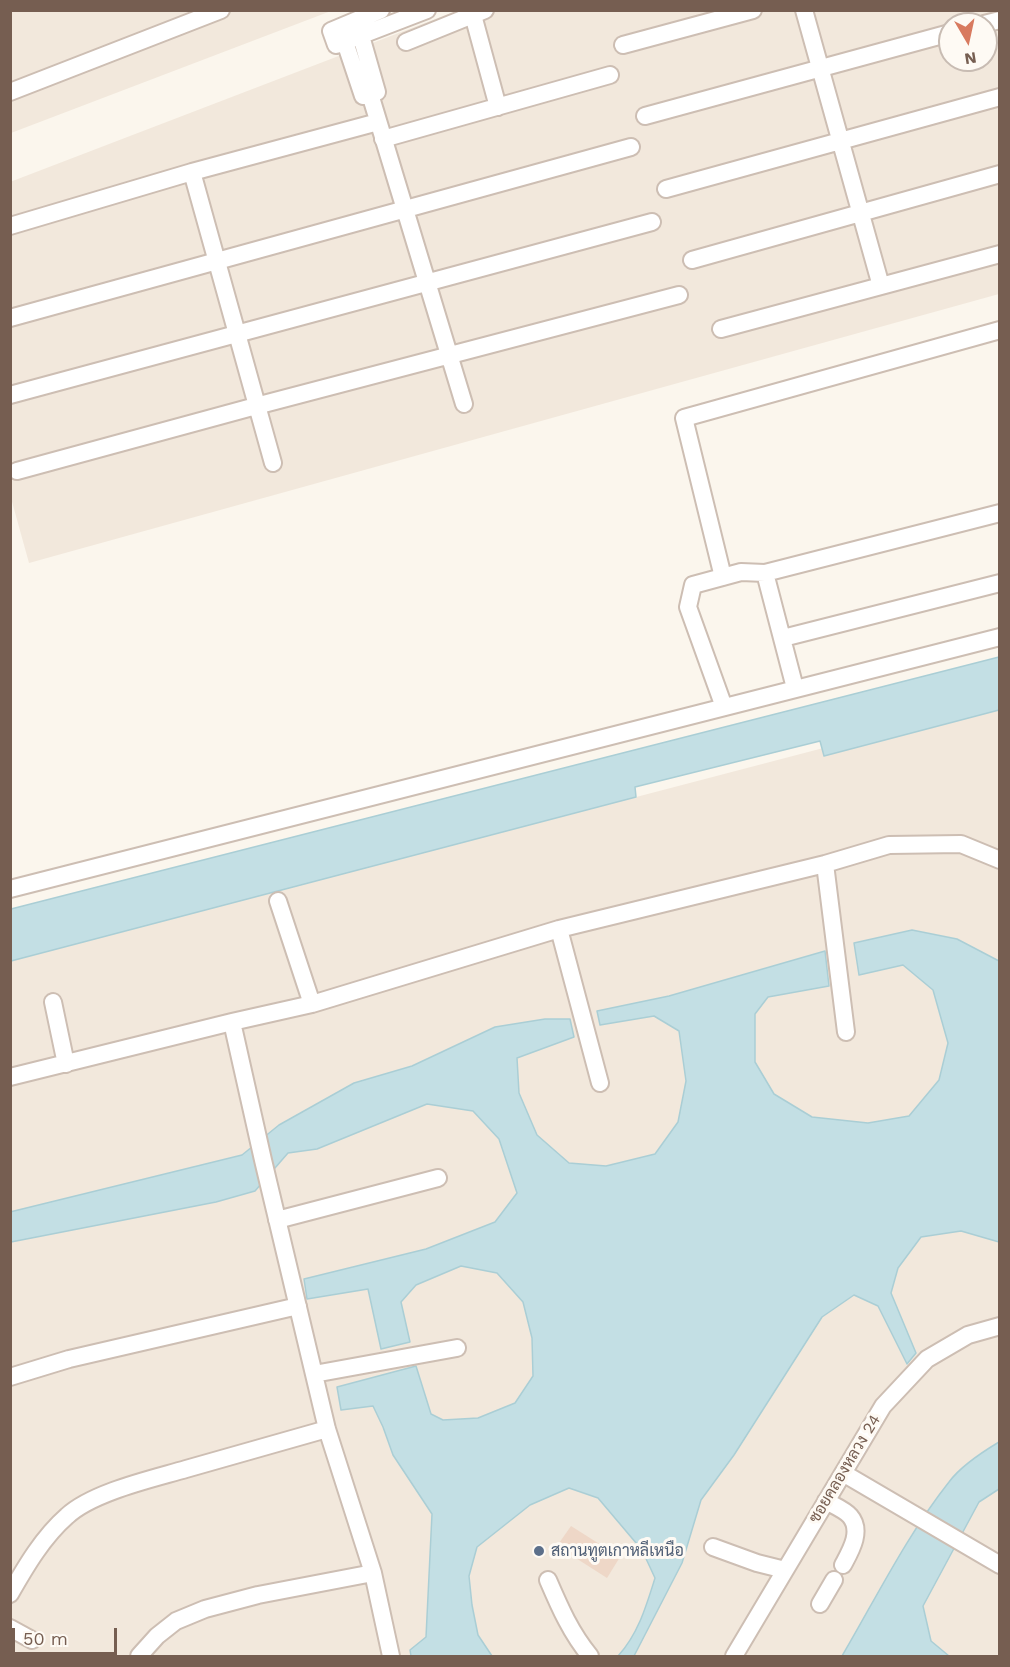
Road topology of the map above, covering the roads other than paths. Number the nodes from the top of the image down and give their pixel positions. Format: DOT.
graph roads {
  1 [pos="221,10"];
  2 [pos="381,10"];
  3 [pos="427,10"];
  4 [pos="753,10"];
  5 [pos="804,10"];
  6 [pos="479,13"];
  7 [pos="938,36"];
  8 [pos="353,39"];
  9 [pos="405,42"];
  10 [pos="623,45"];
  11 [pos="820,68"];
  12 [pos="610,75"];
  13 [pos="10,92"];
  14 [pos="999,97"];
  15 [pos="498,107"];
  16 [pos="645,116"];
  17 [pos="378,122"];
  18 [pos="383,139"];
  19 [pos="841,141"];
  20 [pos="631,147"];
  21 [pos="192,172"];
  22 [pos="999,174"];
  23 [pos="666,189"];
  24 [pos="405,209"];
  25 [pos="860,213"];
  26 [pos="652,222"];
  27 [pos="10,226"];
  28 [pos="999,254"];
  29 [pos="692,260"];
  30 [pos="217,263"];
  31 [pos="427,282"];
  32 [pos="880,286"];
  33 [pos="680,295"];
  34 [pos="10,318"];
  35 [pos="721,329"];
  36 [pos="999,330"];
  37 [pos="236,334"];
  38 [pos="450,356"];
  39 [pos="10,395"];
  40 [pos="464,404"];
  41 [pos="256,406"];
  42 [pos="273,463"];
  43 [pos="17,471"];
  44 [pos="999,513"];
  45 [pos="765,573"];
  46 [pos="723,577"];
  47 [pos="999,583"];
  48 [pos="999,637"];
  49 [pos="783,638"];
  50 [pos="795,688"];
  51 [pos="724,707"];
  52 [pos="999,860"];
  53 [pos="825,864"];
  54 [pos="10,889"];
  55 [pos="278,901"];
  56 [pos="559,929"];
  57 [pos="53,1002"];
  58 [pos="312,1004"];
  59 [pos="232,1022"];
  60 [pos="846,1032"];
  61 [pos="66,1064"];
  62 [pos="10,1077"];
  63 [pos="600,1083"];
  64 [pos="438,1178"];
  65 [pos="277,1220"];
  66 [pos="298,1306"];
  67 [pos="999,1326"];
  68 [pos="457,1348"];
  69 [pos="314,1374"];
  70 [pos="10,1377"];
  71 [pos="327,1429"];
  72 [pos="843,1473"];
  73 [pos="826,1501"];
  74 [pos="713,1546"];
  75 [pos="843,1565"];
  76 [pos="999,1565"];
  77 [pos="785,1570"];
  78 [pos="373,1573"];
  79 [pos="548,1580"];
  80 [pos="834,1580"];
  81 [pos="10,1594"];
  82 [pos="819,1604"];
  83 [pos="10,1628"];
  84 [pos="32,1640"];
  85 [pos="139,1656"];
  86 [pos="391,1656"];
  87 [pos="590,1656"];
  88 [pos="734,1656"];
  1 -- 13 [label="street"];
  2 -- 8 [label="street"];
  3 -- 8 [label="street"];
  4 -- 10 [label="street"];
  5 -- 11 [label="street"];
  6 -- 9 [label="street"];
  6 -- 15 [label="street"];
  7 -- 11 [label="street"];
  8 -- 17 [label="street"];
  11 -- 16 [label="street"];
  11 -- 19 [label="street"];
  12 -- 15 [label="street"];
  14 -- 19 [label="street"];
  15 -- 18 [label="street"];
  17 -- 18 [label="street"];
  17 -- 21 [label="street"];
  18 -- 24 [label="street"];
  19 -- 23 [label="street"];
  19 -- 25 [label="street"];
  20 -- 24 [label="street"];
  21 -- 27 [label="street"];
  21 -- 30 [label="street"];
  22 -- 25 [label="street"];
  24 -- 30 [label="street"];
  24 -- 31 [label="street"];
  25 -- 29 [label="street"];
  25 -- 32 [label="street"];
  26 -- 31 [label="street"];
  28 -- 32 [label="street"];
  30 -- 34 [label="street"];
  30 -- 37 [label="street"];
  31 -- 37 [label="street"];
  31 -- 38 [label="street"];
  32 -- 35 [label="street"];
  33 -- 38 [label="street"];
  36 -- 46 [label="street"];
  37 -- 39 [label="street"];
  37 -- 41 [label="street"];
  38 -- 40 [label="street"];
  38 -- 41 [label="street"];
  41 -- 42 [label="street"];
  41 -- 43 [label="street"];
  44 -- 45 [label="street"];
  45 -- 46 [label="street"];
  45 -- 49 [label="street"];
  46 -- 51 [label="street"];
  47 -- 49 [label="street"];
  48 -- 50 [label="street"];
  49 -- 50 [label="street"];
  50 -- 51 [label="street"];
  51 -- 54 [label="street"];
  52 -- 53 [label="street"];
  53 -- 56 [label="street"];
  53 -- 60 [label="street"];
  55 -- 58 [label="street"];
  56 -- 58 [label="street"];
  56 -- 63 [label="street"];
  57 -- 61 [label="street"];
  58 -- 59 [label="street"];
  59 -- 61 [label="street"];
  59 -- 65 [label="street"];
  61 -- 62 [label="street"];
  64 -- 65 [label="street"];
  65 -- 66 [label="street"];
  66 -- 69 [label="street"];
  66 -- 70 [label="street"];
  67 -- 72 [label="street, ซอยคลองหลวง 24"];
  68 -- 69 [label="street"];
  69 -- 71 [label="street"];
  71 -- 78 [label="street"];
  71 -- 81 [label="street"];
  72 -- 73 [label="street, ซอยคลองหลวง 24"];
  72 -- 76 [label="street"];
  73 -- 75 [label="street"];
  73 -- 77 [label="street, ซอยคลองหลวง 24"];
  74 -- 77 [label="street"];
  77 -- 88 [label="street, ซอยคลองหลวง 24"];
  78 -- 85 [label="street"];
  78 -- 86 [label="street"];
  79 -- 87 [label="street"];
  80 -- 82 [label="street"];
  83 -- 84 [label="street"];
}
